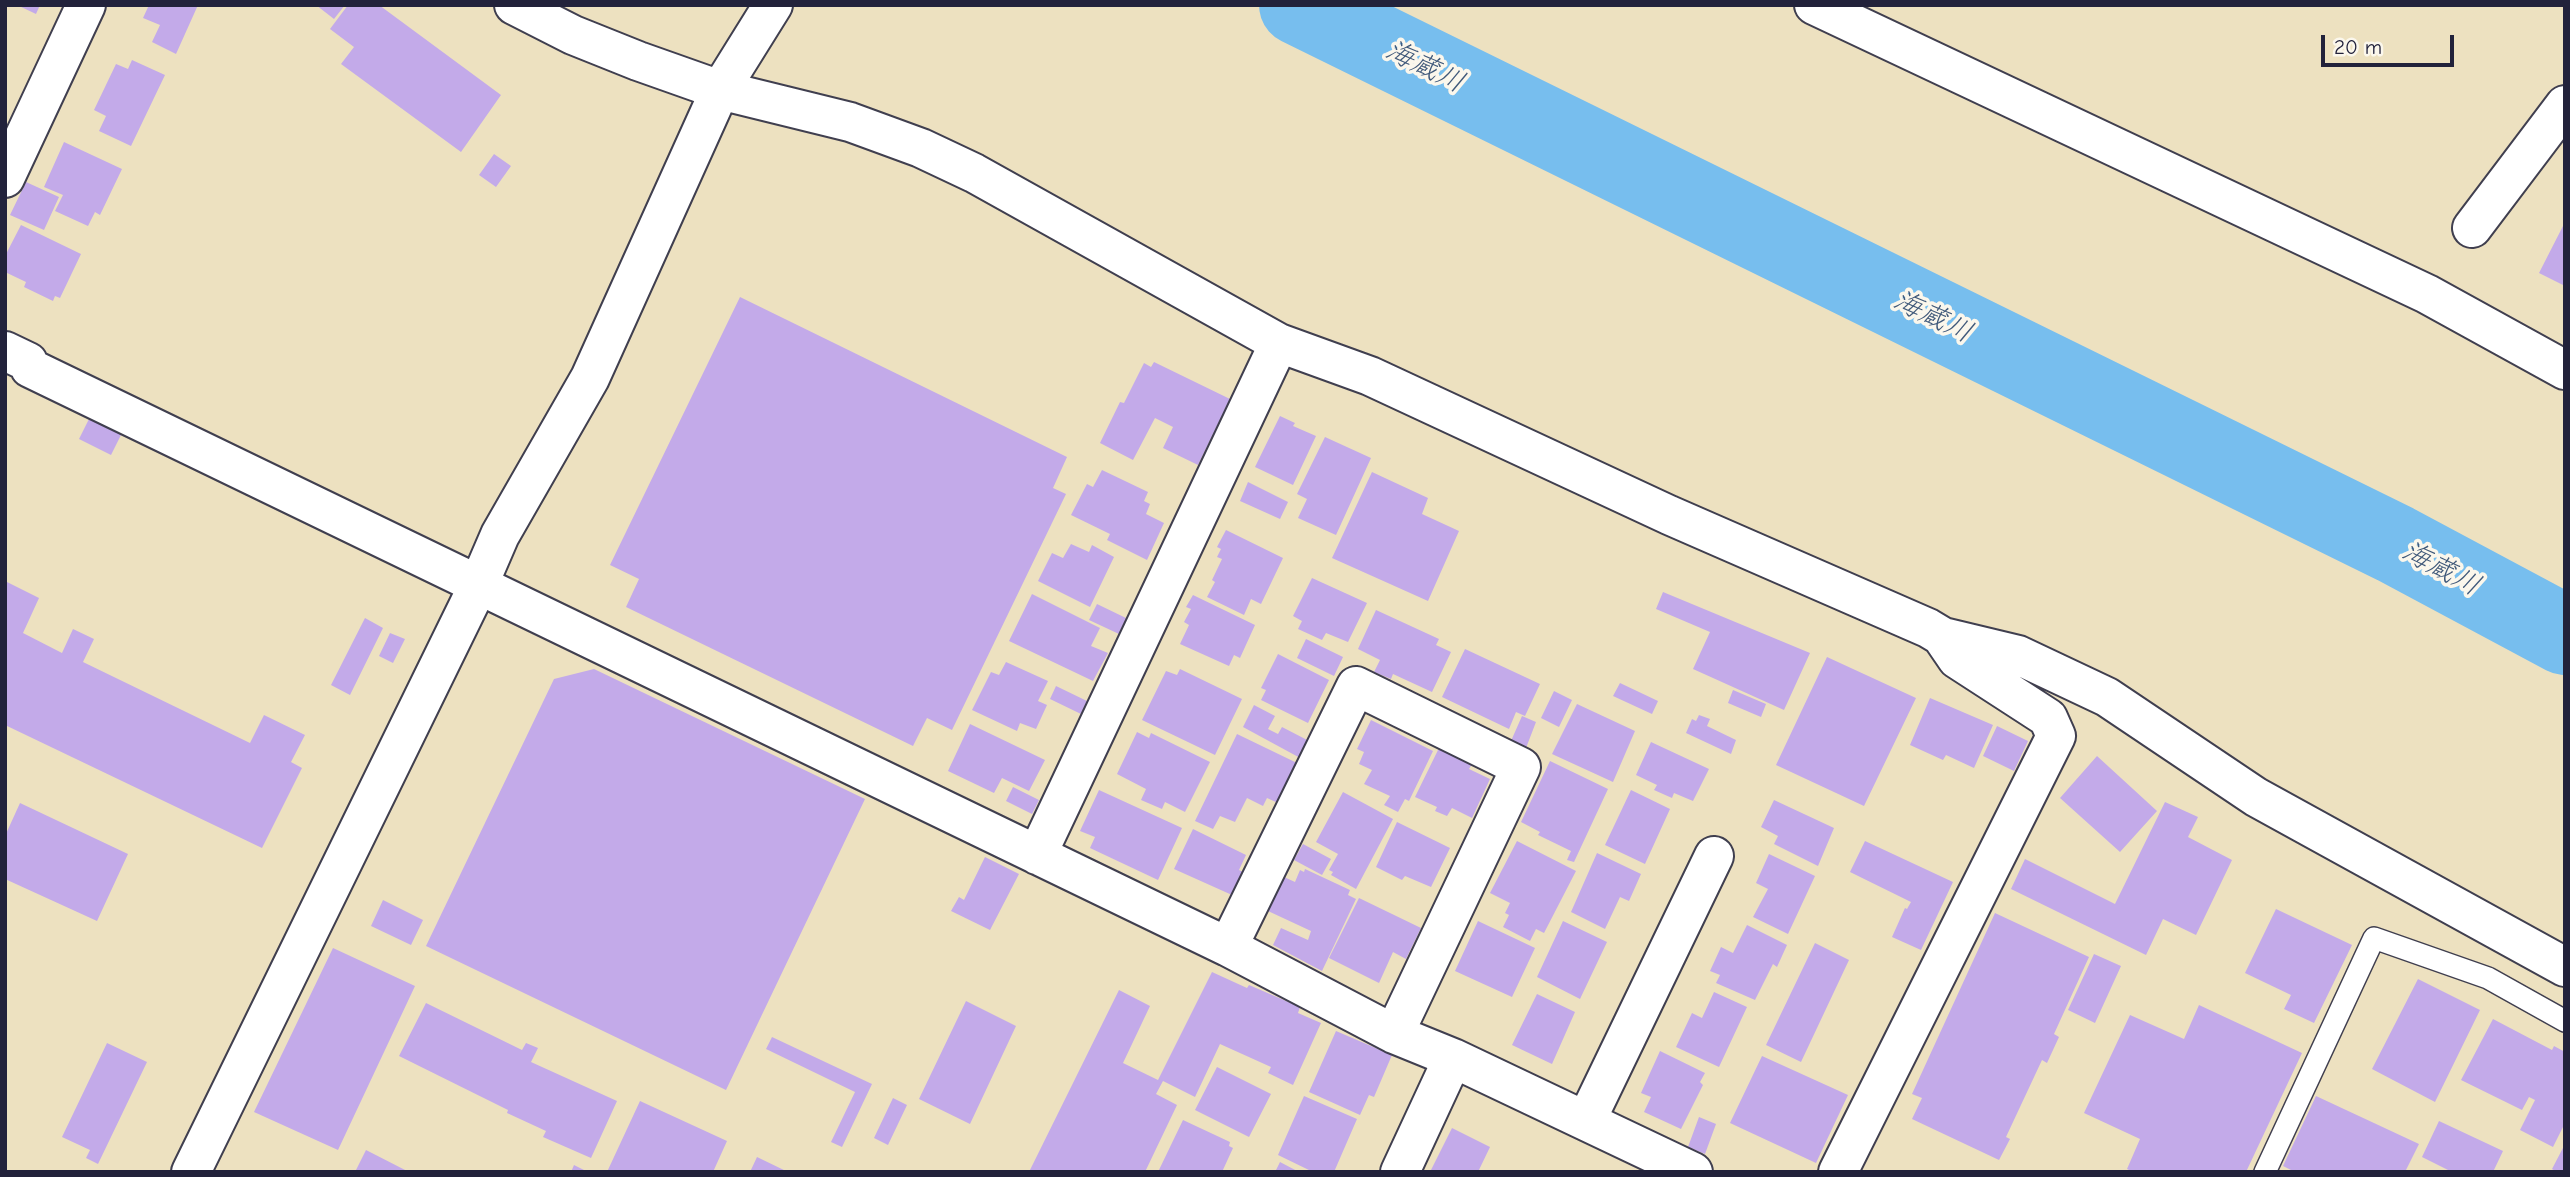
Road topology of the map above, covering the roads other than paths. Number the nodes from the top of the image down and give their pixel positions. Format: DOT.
graph roads {
  1 [pos="86,5"];
  2 [pos="514,5"];
  3 [pos="773,5"];
  4 [pos="1814,5"];
  5 [pos="727,77"];
  6 [pos="2565,105"];
  7 [pos="5,178"];
  8 [pos="2472,228"];
  9 [pos="1279,343"];
  10 [pos="5,351"];
  11 [pos="2565,370"];
  12 [pos="478,586"];
  13 [pos="1943,637"];
  14 [pos="1037,855"];
  15 [pos="1714,856"];
  16 [pos="1228,947"];
  17 [pos="2565,967"];
  18 [pos="2565,1021"];
  19 [pos="1394,1034"];
  20 [pos="1454,1058"];
  21 [pos="1586,1121"];
  22 [pos="191,1172"];
  23 [pos="1400,1172"];
  24 [pos="1693,1172"];
  25 [pos="1838,1172"];
  26 [pos="2265,1172"];
  1 -- 7 [label="street"];
  2 -- 5 [label="street"];
  3 -- 5 [label="street"];
  4 -- 11 [label="street"];
  5 -- 9 [label="street"];
  5 -- 12 [label="street"];
  6 -- 8 [label="street"];
  9 -- 13 [label="street"];
  9 -- 14 [label="street"];
  10 -- 12 [label="street"];
  12 -- 14 [label="street"];
  12 -- 22 [label="street"];
  13 -- 17 [label="street"];
  13 -- 25 [label="street"];
  14 -- 16 [label="street"];
  15 -- 21 [label="street"];
  16 -- 19 [label="street"];
  16 -- 19 [label="street"];
  18 -- 26 [label="lane"];
  19 -- 20 [label="street"];
  20 -- 21 [label="street"];
  20 -- 23 [label="street"];
  21 -- 24 [label="street"];
}
